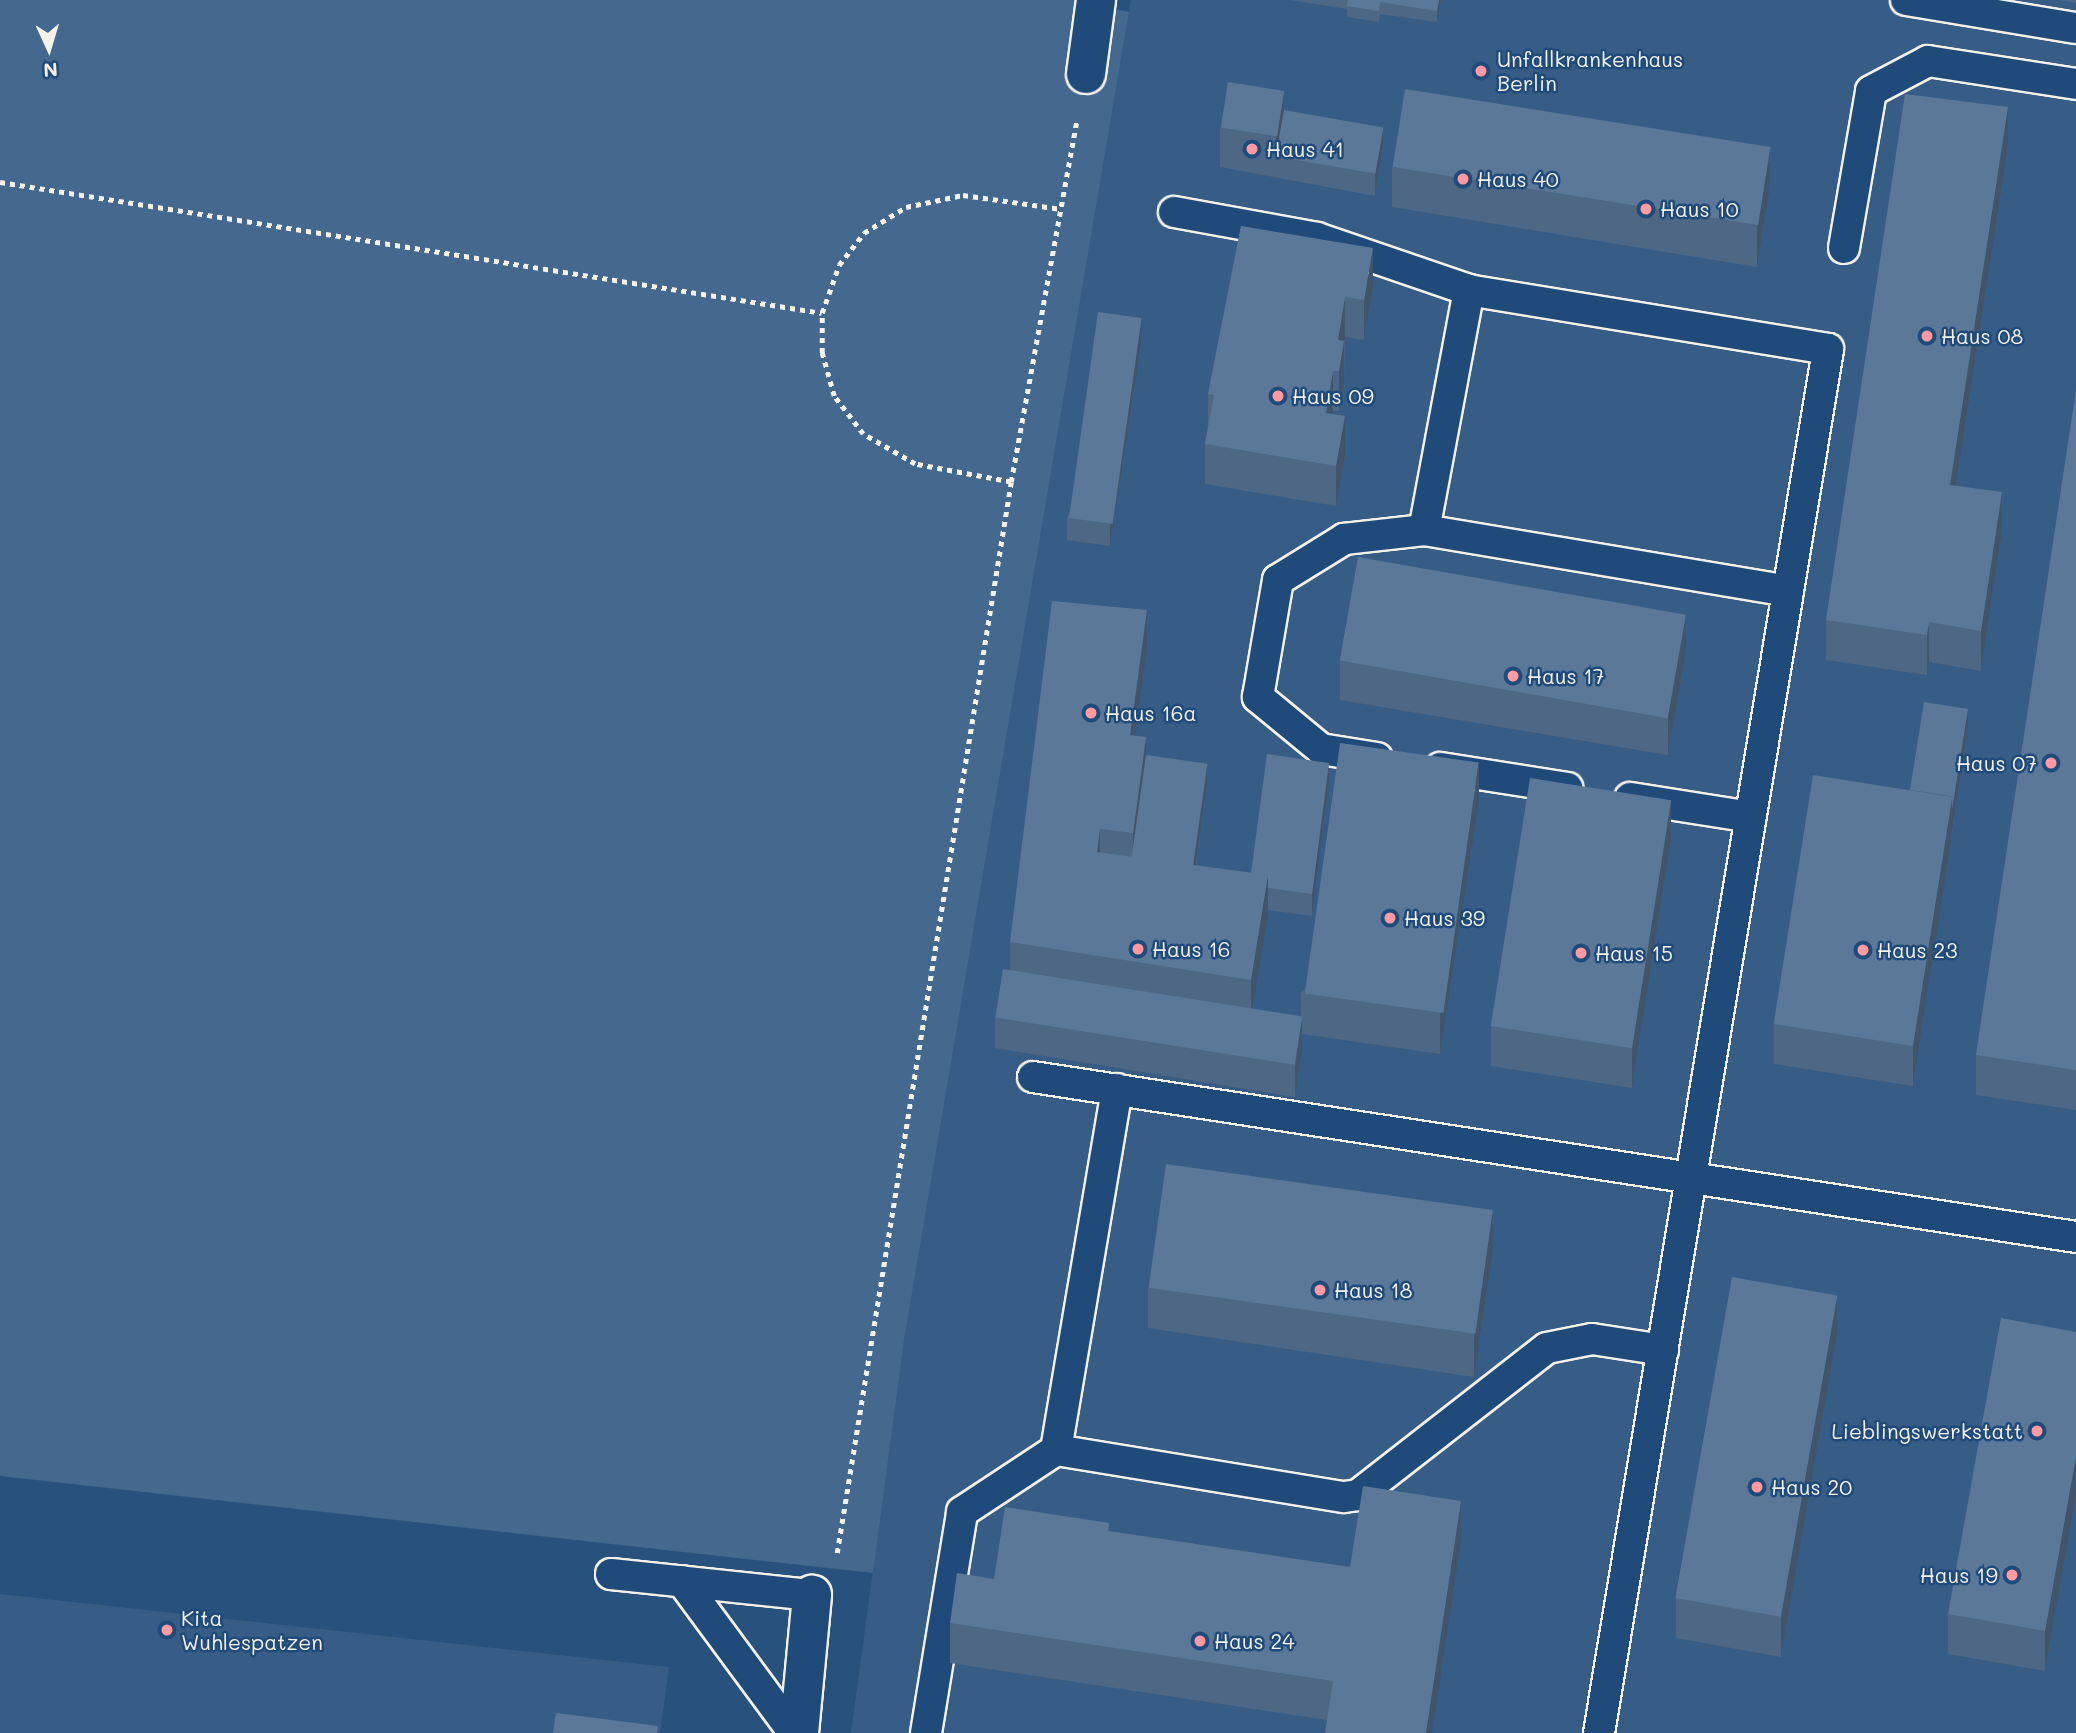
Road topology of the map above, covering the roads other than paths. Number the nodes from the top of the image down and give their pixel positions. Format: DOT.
graph roads {
  1 [pos="1096,0"];
  2 [pos="1906,0"];
  3 [pos="2076,29"];
  4 [pos="1086,74"];
  5 [pos="2076,84"];
  6 [pos="1174,212"];
  7 [pos="1844,248"];
  8 [pos="1469,290"];
  9 [pos="1424,530"];
  10 [pos="1788,592"];
  11 [pos="1751,817"];
  12 [pos="1033,1077"];
  13 [pos="1117,1089"];
  14 [pos="1691,1178"];
  15 [pos="2076,1237"];
  16 [pos="1662,1350"];
  17 [pos="1056,1450"];
  18 [pos="611,1574"];
  19 [pos="682,1581"];
  20 [pos="812,1595"];
  21 [pos="796,1733"];
  22 [pos="926,1733"];
  23 [pos="1599,1733"];
  1 -- 4 [label="street"];
  2 -- 3 [label="lane"];
  5 -- 7 [label="lane"];
  6 -- 8 [label="lane"];
  8 -- 9 [label="lane"];
  8 -- 10 [label="lane"];
  9 -- 10 [label="lane"];
  9 -- 11 [label="lane"];
  10 -- 11 [label="lane"];
  11 -- 14 [label="lane"];
  12 -- 13 [label="lane"];
  13 -- 14 [label="lane"];
  13 -- 17 [label="lane"];
  14 -- 15 [label="lane"];
  14 -- 16 [label="lane"];
  16 -- 17 [label="lane"];
  16 -- 23 [label="lane"];
  17 -- 22 [label="lane"];
  18 -- 19 [label="lane"];
  19 -- 20 [label="lane"];
  19 -- 21 [label="lane"];
  20 -- 21 [label="street"];
}
